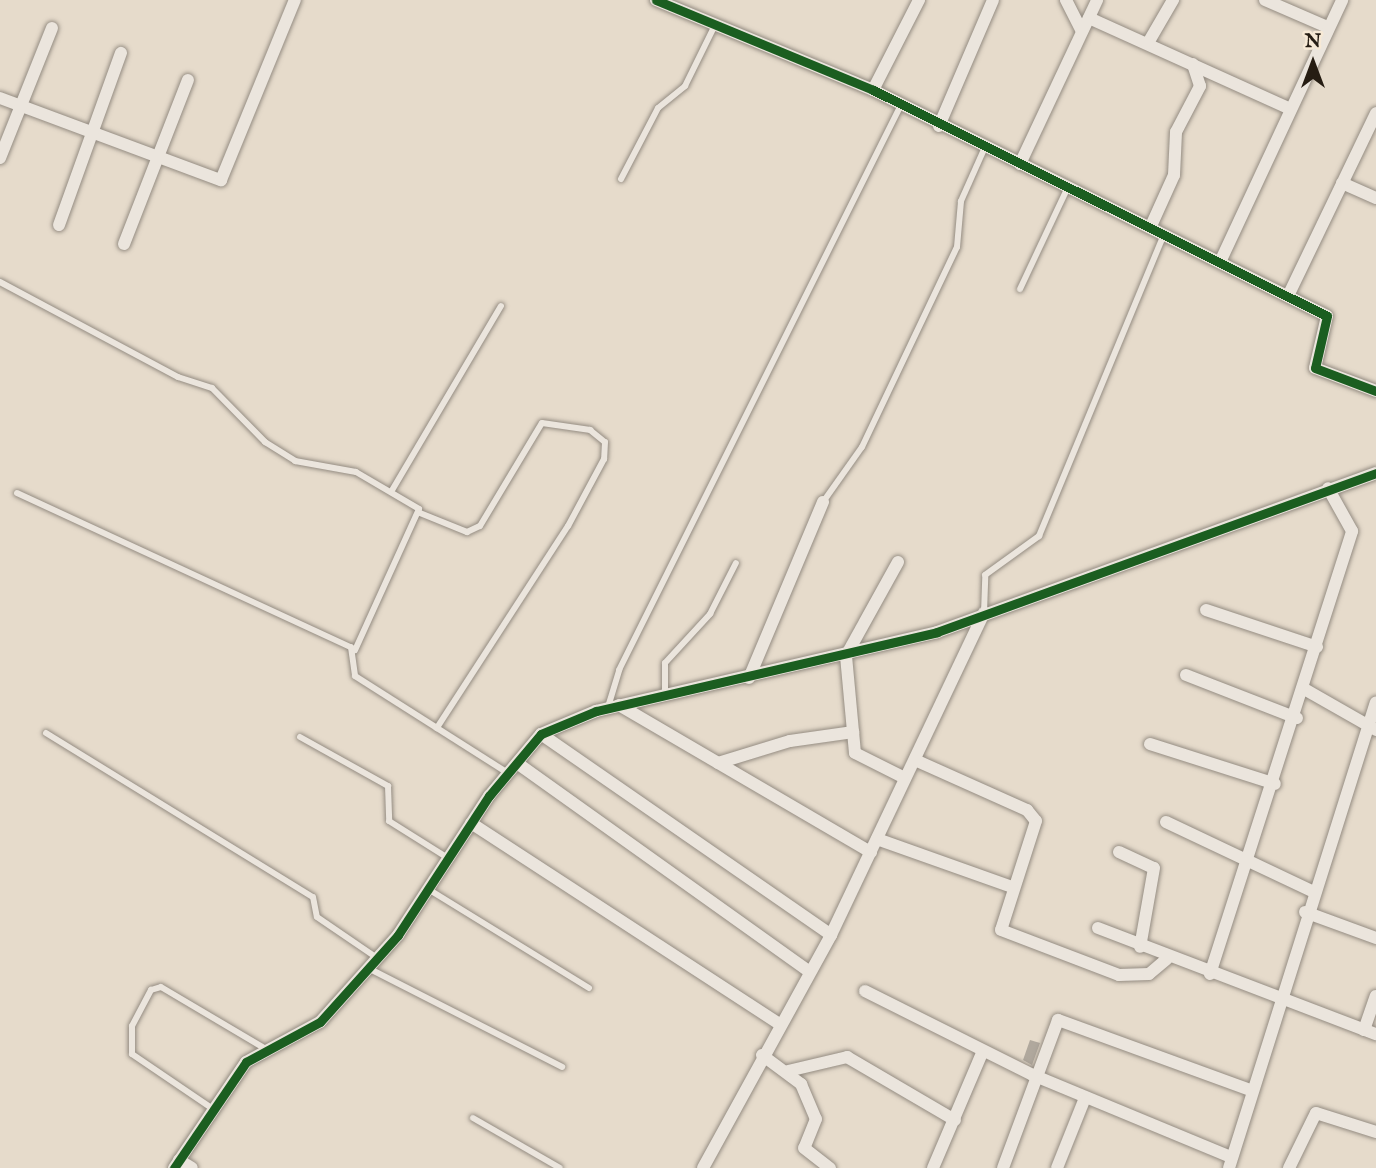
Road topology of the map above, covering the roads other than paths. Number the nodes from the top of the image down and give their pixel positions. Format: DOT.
graph roads {
  1 [pos="295,0"];
  2 [pos="656,0"];
  3 [pos="919,0"];
  4 [pos="993,0"];
  5 [pos="1066,0"];
  6 [pos="1097,0"];
  7 [pos="1172,0"];
  8 [pos="1265,0"];
  9 [pos="1342,0"];
  10 [pos="1089,18"];
  11 [pos="715,25"];
  12 [pos="1326,27"];
  13 [pos="52,28"];
  14 [pos="1081,29"];
  15 [pos="1148,43"];
  16 [pos="121,53"];
  17 [pos="1193,64"];
  18 [pos="188,80"];
  19 [pos="873,90"];
  20 [pos="0,98"];
  21 [pos="901,105"];
  22 [pos="22,107"];
  23 [pos="1288,108"];
  24 [pos="1376,113"];
  25 [pos="939,126"];
  26 [pos="93,133"];
  27 [pos="985,147"];
  28 [pos="157,157"];
  29 [pos="0,158"];
  30 [pos="1020,164"];
  31 [pos="621,179"];
  32 [pos="1342,183"];
  33 [pos="1068,187"];
  34 [pos="1376,198"];
  35 [pos="60,225"];
  36 [pos="1151,226"];
  37 [pos="1165,233"];
  38 [pos="124,244"];
  39 [pos="1221,260"];
  40 [pos="0,282"];
  41 [pos="1020,289"];
  42 [pos="1288,296"];
  43 [pos="501,306"];
  44 [pos="1376,391"];
  45 [pos="1376,473"];
  46 [pos="1328,488"];
  47 [pos="391,492"];
  48 [pos="17,493"];
  49 [pos="823,502"];
  50 [pos="420,513"];
  51 [pos="898,562"];
  52 [pos="736,563"];
  53 [pos="1206,610"];
  54 [pos="984,613"];
  55 [pos="1317,647"];
  56 [pos="355,650"];
  57 [pos="846,656"];
  58 [pos="1186,675"];
  59 [pos="749,678"];
  60 [pos="1306,690"];
  61 [pos="665,695"];
  62 [pos="1376,703"];
  63 [pos="614,707"];
  64 [pos="1297,718"];
  65 [pos="437,728"];
  66 [pos="1372,729"];
  67 [pos="853,732"];
  68 [pos="46,733"];
  69 [pos="541,734"];
  70 [pos="300,737"];
  71 [pos="1150,744"];
  72 [pos="915,760"];
  73 [pos="718,763"];
  74 [pos="512,768"];
  75 [pos="905,778"];
  76 [pos="1275,784"];
  77 [pos="471,822"];
  78 [pos="1166,822"];
  79 [pos="877,839"];
  80 [pos="871,852"];
  81 [pos="1119,852"];
  82 [pos="448,858"];
  83 [pos="1247,861"];
  84 [pos="1012,887"];
  85 [pos="428,889"];
  86 [pos="1312,891"];
  87 [pos="1306,912"];
  88 [pos="1098,928"];
  89 [pos="831,935"];
  90 [pos="1376,938"];
  91 [pos="1140,947"];
  92 [pos="1167,958"];
  93 [pos="373,963"];
  94 [pos="810,972"];
  95 [pos="1210,974"];
  96 [pos="589,988"];
  97 [pos="865,991"];
  98 [pos="1376,996"];
  99 [pos="1278,999"];
  100 [pos="781,1025"];
  101 [pos="1370,1032"];
  102 [pos="268,1050"];
  103 [pos="983,1051"];
  104 [pos="762,1055"];
  105 [pos="562,1067"];
  106 [pos="788,1071"];
  107 [pos="1033,1075"];
  108 [pos="1250,1090"];
  109 [pos="1085,1098"];
  110 [pos="213,1109"];
  111 [pos="472,1118"];
  112 [pos="955,1120"];
  113 [pos="1376,1132"];
  114 [pos="1229,1162"];
  115 [pos="176,1164"];
  116 [pos="708,1165"];
  117 [pos="192,1168"];
  118 [pos="560,1168"];
  119 [pos="830,1168"];
  120 [pos="933,1168"];
  121 [pos="1003,1168"];
  122 [pos="1057,1168"];
  123 [pos="1289,1168"];
  1 -- 28 [label="street"];
  2 -- 11 [label="street"];
  3 -- 19 [label="street"];
  4 -- 25 [label="street"];
  5 -- 14 [label="street"];
  6 -- 10 [label="street"];
  7 -- 15 [label="street"];
  8 -- 12 [label="street"];
  9 -- 12 [label="street"];
  10 -- 14 [label="street"];
  10 -- 15 [label="street"];
  11 -- 19 [label="street"];
  11 -- 31 [label="lane"];
  12 -- 23 [label="street"];
  13 -- 22 [label="street"];
  14 -- 30 [label="street"];
  15 -- 17 [label="street"];
  16 -- 26 [label="street"];
  17 -- 23 [label="street"];
  17 -- 36 [label="street"];
  18 -- 28 [label="street"];
  19 -- 21 [label="street"];
  20 -- 22 [label="street"];
  21 -- 25 [label="street"];
  21 -- 63 [label="lane"];
  22 -- 26 [label="street"];
  22 -- 29 [label="street"];
  23 -- 39 [label="street"];
  24 -- 32 [label="street"];
  25 -- 27 [label="street"];
  26 -- 28 [label="street"];
  26 -- 35 [label="street"];
  27 -- 30 [label="street"];
  27 -- 49 [label="lane"];
  28 -- 38 [label="street"];
  30 -- 33 [label="street"];
  32 -- 34 [label="street"];
  32 -- 42 [label="street"];
  33 -- 36 [label="street"];
  33 -- 41 [label="lane"];
  36 -- 37 [label="street"];
  37 -- 39 [label="street"];
  37 -- 54 [label="lane"];
  39 -- 42 [label="street"];
  40 -- 47 [label="lane"];
  42 -- 44 [label="street"];
  43 -- 47 [label="lane"];
  45 -- 46 [label="street"];
  46 -- 54 [label="street"];
  46 -- 55 [label="street"];
  47 -- 50 [label="lane"];
  48 -- 56 [label="lane"];
  49 -- 59 [label="street"];
  50 -- 56 [label="lane"];
  50 -- 65 [label="lane"];
  51 -- 57 [label="street"];
  52 -- 61 [label="lane"];
  53 -- 55 [label="street"];
  54 -- 57 [label="street"];
  54 -- 72 [label="street"];
  55 -- 60 [label="street"];
  56 -- 65 [label="lane"];
  57 -- 59 [label="street"];
  57 -- 67 [label="street"];
  58 -- 64 [label="street"];
  59 -- 61 [label="street"];
  60 -- 64 [label="street"];
  60 -- 66 [label="street"];
  61 -- 63 [label="street"];
  62 -- 66 [label="street"];
  63 -- 69 [label="street"];
  63 -- 73 [label="street"];
  64 -- 76 [label="street"];
  65 -- 74 [label="lane"];
  66 -- 86 [label="street"];
  67 -- 73 [label="street"];
  67 -- 75 [label="street"];
  68 -- 93 [label="lane"];
  69 -- 74 [label="street"];
  69 -- 89 [label="street"];
  70 -- 82 [label="lane"];
  71 -- 76 [label="street"];
  72 -- 75 [label="street"];
  72 -- 84 [label="street"];
  73 -- 80 [label="street"];
  74 -- 77 [label="street"];
  74 -- 94 [label="street"];
  75 -- 79 [label="street"];
  76 -- 83 [label="street"];
  77 -- 82 [label="street"];
  77 -- 100 [label="street"];
  78 -- 83 [label="street"];
  79 -- 80 [label="street"];
  79 -- 84 [label="street"];
  80 -- 89 [label="street"];
  81 -- 91 [label="street"];
  82 -- 85 [label="street"];
  83 -- 86 [label="street"];
  83 -- 95 [label="street"];
  84 -- 92 [label="street"];
  85 -- 93 [label="street"];
  85 -- 96 [label="lane"];
  86 -- 87 [label="street"];
  87 -- 90 [label="street"];
  87 -- 99 [label="street"];
  88 -- 91 [label="street"];
  89 -- 94 [label="street"];
  91 -- 92 [label="street"];
  92 -- 95 [label="street"];
  93 -- 102 [label="street"];
  93 -- 105 [label="lane"];
  94 -- 100 [label="street"];
  95 -- 99 [label="street"];
  97 -- 103 [label="street"];
  98 -- 101 [label="street"];
  99 -- 101 [label="street"];
  99 -- 108 [label="street"];
  100 -- 104 [label="street"];
  102 -- 110 [label="street"];
  102 -- 110 [label="lane"];
  103 -- 107 [label="street"];
  103 -- 112 [label="street"];
  104 -- 106 [label="street"];
  104 -- 116 [label="street"];
  106 -- 112 [label="street"];
  106 -- 119 [label="street"];
  107 -- 108 [label="street"];
  107 -- 109 [label="street"];
  107 -- 121 [label="street"];
  108 -- 114 [label="street"];
  109 -- 114 [label="street"];
  109 -- 122 [label="street"];
  110 -- 115 [label="street"];
  111 -- 118 [label="lane"];
  112 -- 120 [label="street"];
  113 -- 123 [label="street"];
  115 -- 117 [label="street"];
}
